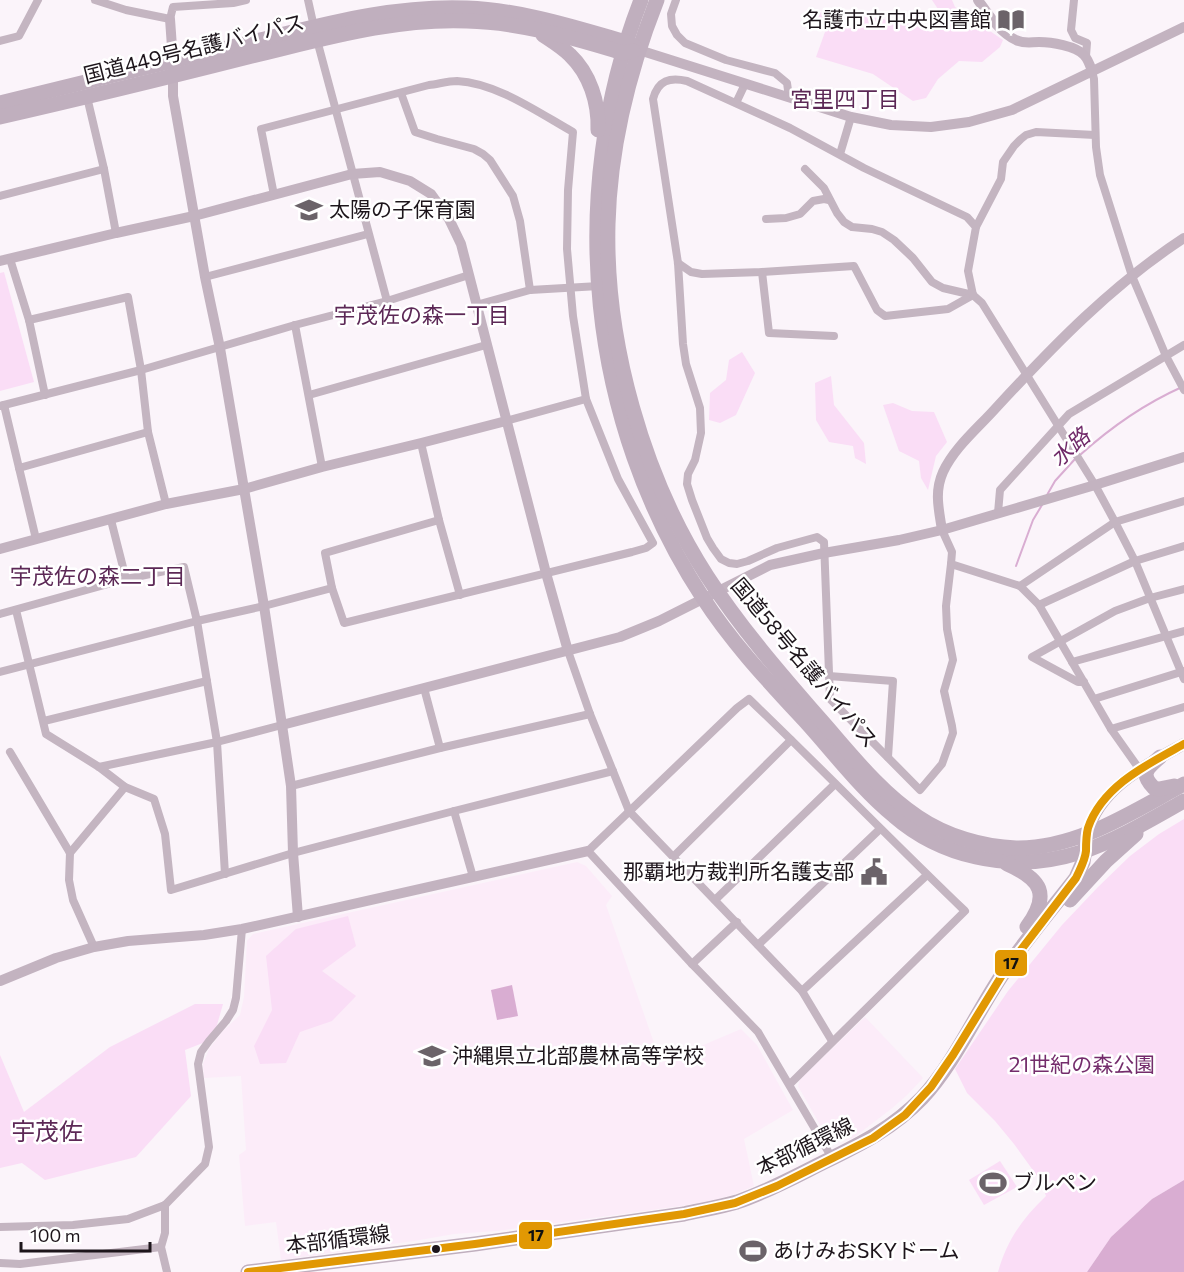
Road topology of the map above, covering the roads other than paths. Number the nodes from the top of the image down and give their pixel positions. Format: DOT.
graph roads {
  1 [pos="38,0"];
  2 [pos="95,0"];
  3 [pos="246,0"];
  4 [pos="308,0"];
  5 [pos="641,0"];
  6 [pos="657,0"];
  7 [pos="676,0"];
  8 [pos="978,0"];
  9 [pos="1074,0"];
  10 [pos="170,19"];
  11 [pos="1184,27"];
  12 [pos="533,30"];
  13 [pos="316,34"];
  14 [pos="0,41"];
  15 [pos="629,48"];
  16 [pos="1086,56"];
  17 [pos="173,61"];
  18 [pos="1092,71"];
  19 [pos="173,77"];
  20 [pos="745,84"];
  21 [pos="401,93"];
  22 [pos="87,97"];
  23 [pos="788,97"];
  24 [pos="0,103"];
  25 [pos="736,103"];
  26 [pos="335,110"];
  27 [pos="0,117"];
  28 [pos="851,117"];
  29 [pos="1095,135"];
  30 [pos="602,153"];
  31 [pos="840,154"];
  32 [pos="805,169"];
  33 [pos="104,170"];
  34 [pos="352,174"];
  35 [pos="274,195"];
  36 [pos="0,196"];
  37 [pos="829,200"];
  38 [pos="194,216"];
  39 [pos="766,219"];
  40 [pos="976,227"];
  41 [pos="116,233"];
  42 [pos="368,234"];
  43 [pos="1184,238"];
  44 [pos="5,260"];
  45 [pos="678,263"];
  46 [pos="762,272"];
  47 [pos="469,275"];
  48 [pos="205,276"];
  49 [pos="1132,276"];
  50 [pos="599,286"];
  51 [pos="570,288"];
  52 [pos="530,290"];
  53 [pos="973,296"];
  54 [pos="387,301"];
  55 [pos="476,305"];
  56 [pos="29,320"];
  57 [pos="295,325"];
  58 [pos="834,336"];
  59 [pos="486,345"];
  60 [pos="1184,345"];
  61 [pos="220,348"];
  62 [pos="1166,356"];
  63 [pos="141,370"];
  64 [pos="1027,375"];
  65 [pos="1184,390"];
  66 [pos="45,395"];
  67 [pos="309,395"];
  68 [pos="586,399"];
  69 [pos="2,406"];
  70 [pos="506,421"];
  71 [pos="1058,427"];
  72 [pos="148,432"];
  73 [pos="422,443"];
  74 [pos="1184,457"];
  75 [pos="322,467"];
  76 [pos="19,468"];
  77 [pos="1095,485"];
  78 [pos="244,489"];
  79 [pos="1184,501"];
  80 [pos="166,504"];
  81 [pos="998,513"];
  82 [pos="111,520"];
  83 [pos="440,520"];
  84 [pos="1115,522"];
  85 [pos="942,530"];
  86 [pos="36,539"];
  87 [pos="1184,546"];
  88 [pos="0,549"];
  89 [pos="824,553"];
  90 [pos="1135,561"];
  91 [pos="951,564"];
  92 [pos="546,573"];
  93 [pos="126,579"];
  94 [pos="1020,586"];
  95 [pos="333,588"];
  96 [pos="1184,589"];
  97 [pos="718,592"];
  98 [pos="460,596"];
  99 [pos="1150,598"];
  100 [pos="704,600"];
  101 [pos="1039,605"];
  102 [pos="264,606"];
  103 [pos="16,610"];
  104 [pos="0,614"];
  105 [pos="197,621"];
  106 [pos="1184,631"];
  107 [pos="1165,635"];
  108 [pos="1060,641"];
  109 [pos="568,651"];
  110 [pos="1072,662"];
  111 [pos="29,664"];
  112 [pos="0,672"];
  113 [pos="1183,674"];
  114 [pos="829,676"];
  115 [pos="207,681"];
  116 [pos="1084,682"];
  117 [pos="424,688"];
  118 [pos="1094,699"];
  119 [pos="1184,706"];
  120 [pos="590,714"];
  121 [pos="44,721"];
  122 [pos="282,725"];
  123 [pos="1111,729"];
  124 [pos="792,740"];
  125 [pos="217,742"];
  126 [pos="1184,744"];
  127 [pos="440,748"];
  128 [pos="10,752"];
  129 [pos="888,757"];
  130 [pos="1161,758"];
  131 [pos="99,767"];
  132 [pos="1140,770"];
  133 [pos="613,771"];
  134 [pos="1184,783"];
  135 [pos="835,784"];
  136 [pos="291,786"];
  137 [pos="125,787"];
  138 [pos="871,795"];
  139 [pos="1184,801"];
  140 [pos="859,807"];
  141 [pos="454,811"];
  142 [pos="630,812"];
  143 [pos="1154,818"];
  144 [pos="880,829"];
  145 [pos="1086,834"];
  146 [pos="588,851"];
  147 [pos="1086,851"];
  148 [pos="70,853"];
  149 [pos="293,853"];
  150 [pos="674,856"];
  151 [pos="1002,862"];
  152 [pos="225,874"];
  153 [pos="927,875"];
  154 [pos="473,877"];
  155 [pos="715,900"];
  156 [pos="298,917"];
  157 [pos="737,922"];
  158 [pos="242,929"];
  159 [pos="1036,929"];
  160 [pos="758,945"];
  161 [pos="94,947"];
  162 [pos="692,964"];
  163 [pos="1004,972"];
  164 [pos="0,981"];
  165 [pos="802,991"];
  166 [pos="832,1041"];
  167 [pos="790,1084"];
  168 [pos="832,1158"];
  169 [pos="165,1204"];
  170 [pos="0,1227"];
  171 [pos="161,1246"];
  172 [pos="0,1263"];
  173 [pos="167,1272"];
  174 [pos="248,1272"];
  1 -- 14 [label="street"];
  2 -- 10 [label="street"];
  3 -- 10 [label="street"];
  4 -- 13 [label="street"];
  5 -- 15 [label="highway, 国道58号名護バイパス"];
  6 -- 15 [label="highway, 国道58号名護バイパス"];
  7 -- 23 [label="street"];
  8 -- 16 [label="street"];
  9 -- 16 [label="street"];
  10 -- 17 [label="street"];
  11 -- 18 [label="street"];
  12 -- 13 [label="highway, 国道449号名護バイパス"];
  12 -- 15 [label="highway, 国道449号名護バイパス"];
  12 -- 30 [label="highway"];
  13 -- 15 [label="highway, 国道449号名護バイパス"];
  13 -- 17 [label="highway, 国道449号名護バイパス"];
  13 -- 19 [label="highway, 国道449号名護バイパス"];
  13 -- 26 [label="street"];
  15 -- 20 [label="street"];
  15 -- 30 [label="highway, 国道58号名護バイパス"];
  15 -- 97 [label="highway, 国道58号名護バイパス"];
  16 -- 18 [label="street"];
  17 -- 19 [label="street"];
  17 -- 24 [label="highway, 国道449号名護バイパス"];
  18 -- 28 [label="street"];
  18 -- 29 [label="street"];
  19 -- 22 [label="highway, 国道449号名護バイパス"];
  19 -- 38 [label="street"];
  20 -- 23 [label="street"];
  20 -- 25 [label="street"];
  21 -- 26 [label="street"];
  21 -- 51 [label="street"];
  21 -- 52 [label="street"];
  22 -- 27 [label="highway, 国道449号名護バイパス"];
  22 -- 33 [label="street"];
  23 -- 28 [label="street"];
  25 -- 31 [label="street"];
  25 -- 45 [label="street"];
  26 -- 34 [label="street"];
  26 -- 35 [label="street"];
  28 -- 31 [label="street"];
  29 -- 40 [label="street"];
  29 -- 49 [label="street"];
  30 -- 50 [label="highway, 国道58号名護バイパス"];
  31 -- 40 [label="street"];
  32 -- 37 [label="street"];
  33 -- 36 [label="street"];
  33 -- 41 [label="street"];
  34 -- 35 [label="street"];
  34 -- 42 [label="street"];
  34 -- 47 [label="street"];
  35 -- 38 [label="street"];
  37 -- 39 [label="street"];
  37 -- 53 [label="street"];
  38 -- 41 [label="street"];
  38 -- 48 [label="street"];
  40 -- 53 [label="street"];
  41 -- 44 [label="street"];
  42 -- 48 [label="street"];
  42 -- 54 [label="street"];
  43 -- 49 [label="street"];
  44 -- 56 [label="street"];
  45 -- 46 [label="street"];
  45 -- 89 [label="street"];
  46 -- 53 [label="street"];
  46 -- 58 [label="street"];
  47 -- 54 [label="street"];
  47 -- 55 [label="street"];
  48 -- 61 [label="street"];
  49 -- 62 [label="street"];
  49 -- 64 [label="street"];
  50 -- 51 [label="street"];
  50 -- 100 [label="highway, 国道58号名護バイパス"];
  51 -- 52 [label="street"];
  51 -- 68 [label="street"];
  52 -- 55 [label="street"];
  53 -- 64 [label="street"];
  54 -- 57 [label="street"];
  55 -- 59 [label="street"];
  56 -- 63 [label="street"];
  56 -- 66 [label="street"];
  57 -- 61 [label="street"];
  57 -- 67 [label="street"];
  59 -- 67 [label="street"];
  59 -- 70 [label="street"];
  60 -- 62 [label="street"];
  61 -- 63 [label="street"];
  61 -- 78 [label="street"];
  62 -- 65 [label="street"];
  62 -- 71 [label="street"];
  63 -- 66 [label="street"];
  63 -- 72 [label="street"];
  64 -- 71 [label="street"];
  64 -- 85 [label="street"];
  66 -- 69 [label="street"];
  67 -- 75 [label="street"];
  68 -- 70 [label="street"];
  68 -- 92 [label="street"];
  69 -- 76 [label="street"];
  70 -- 73 [label="street"];
  70 -- 92 [label="street"];
  71 -- 77 [label="street"];
  71 -- 81 [label="street"];
  72 -- 76 [label="street"];
  72 -- 80 [label="street"];
  73 -- 75 [label="street"];
  73 -- 83 [label="street"];
  74 -- 77 [label="street"];
  75 -- 78 [label="street"];
  76 -- 86 [label="street"];
  77 -- 81 [label="street"];
  77 -- 84 [label="street"];
  78 -- 80 [label="street"];
  78 -- 102 [label="street"];
  79 -- 84 [label="street"];
  80 -- 82 [label="street"];
  81 -- 85 [label="street"];
  82 -- 86 [label="street"];
  82 -- 93 [label="street"];
  83 -- 95 [label="street"];
  83 -- 98 [label="street"];
  84 -- 90 [label="street"];
  84 -- 94 [label="street"];
  85 -- 89 [label="street"];
  85 -- 91 [label="street"];
  86 -- 88 [label="street"];
  87 -- 90 [label="street"];
  89 -- 97 [label="street"];
  89 -- 114 [label="street"];
  90 -- 99 [label="street"];
  90 -- 101 [label="street"];
  91 -- 94 [label="street"];
  91 -- 129 [label="street"];
  92 -- 98 [label="street"];
  92 -- 109 [label="street"];
  93 -- 103 [label="street"];
  93 -- 105 [label="street"];
  94 -- 101 [label="street"];
  95 -- 98 [label="street"];
  95 -- 102 [label="street"];
  96 -- 99 [label="street"];
  97 -- 100 [label="street"];
  97 -- 145 [label="highway, 国道58号名護バイパス"];
  99 -- 107 [label="street"];
  99 -- 108 [label="street"];
  100 -- 109 [label="street"];
  100 -- 138 [label="highway, 国道58号名護バイパス"];
  101 -- 108 [label="street"];
  102 -- 105 [label="street"];
  102 -- 122 [label="street"];
  103 -- 104 [label="street"];
  103 -- 111 [label="street"];
  105 -- 111 [label="street"];
  105 -- 115 [label="street"];
  106 -- 107 [label="street"];
  107 -- 110 [label="street"];
  107 -- 113 [label="street"];
  108 -- 110 [label="street"];
  108 -- 116 [label="street"];
  109 -- 117 [label="street"];
  109 -- 120 [label="street"];
  110 -- 116 [label="street"];
  111 -- 112 [label="street"];
  111 -- 121 [label="street"];
  113 -- 118 [label="street"];
  114 -- 129 [label="street"];
  114 -- 129 [label="street"];
  115 -- 121 [label="street"];
  115 -- 125 [label="street"];
  116 -- 118 [label="street"];
  117 -- 122 [label="street"];
  117 -- 127 [label="street"];
  118 -- 123 [label="street"];
  119 -- 123 [label="street"];
  120 -- 127 [label="street"];
  120 -- 133 [label="street"];
  121 -- 131 [label="street"];
  122 -- 125 [label="street"];
  122 -- 136 [label="street"];
  123 -- 132 [label="street"];
  124 -- 135 [label="street"];
  124 -- 142 [label="street"];
  124 -- 150 [label="street"];
  125 -- 131 [label="street"];
  125 -- 152 [label="street"];
  126 -- 130 [label="main road, 本部循環線"];
  127 -- 136 [label="street"];
  128 -- 148 [label="street"];
  130 -- 132 [label="main road, 本部循環線"];
  130 -- 134 [label="highway"];
  131 -- 137 [label="street"];
  132 -- 145 [label="main road, 本部循環線"];
  133 -- 141 [label="street"];
  133 -- 142 [label="street"];
  134 -- 145 [label="highway, 国道58号名護バイパス"];
  135 -- 140 [label="street"];
  135 -- 155 [label="street"];
  136 -- 149 [label="street"];
  137 -- 148 [label="street"];
  137 -- 152 [label="street"];
  138 -- 140 [label="street"];
  138 -- 151 [label="highway, 国道58号名護バイパス"];
  139 -- 143 [label="highway, 国道58号名護バイパス"];
  140 -- 144 [label="street"];
  141 -- 149 [label="street"];
  141 -- 154 [label="street"];
  142 -- 146 [label="street"];
  142 -- 150 [label="street"];
  143 -- 147 [label="highway, 国道58号名護バイパス"];
  143 -- 159 [label="highway"];
  144 -- 153 [label="street"];
  144 -- 160 [label="street"];
  145 -- 147 [label="highway, 本部循環線"];
  146 -- 154 [label="street"];
  146 -- 162 [label="street"];
  147 -- 151 [label="highway, 国道58号名護バイパス"];
  147 -- 159 [label="highway, 本部循環線"];
  148 -- 161 [label="street"];
  149 -- 152 [label="street"];
  149 -- 156 [label="street"];
  150 -- 155 [label="street"];
  151 -- 163 [label="highway"];
  153 -- 165 [label="street"];
  153 -- 166 [label="street"];
  154 -- 156 [label="street"];
  155 -- 157 [label="street"];
  156 -- 158 [label="street"];
  157 -- 160 [label="street"];
  157 -- 162 [label="street"];
  158 -- 161 [label="street"];
  158 -- 169 [label="street"];
  159 -- 163 [label="highway, 本部循環線"];
  160 -- 165 [label="street"];
  161 -- 164 [label="street"];
  162 -- 167 [label="street"];
  163 -- 168 [label="highway, 本部循環線"];
  165 -- 166 [label="street"];
  166 -- 167 [label="street"];
  167 -- 168 [label="street"];
  168 -- 174 [label="highway, 本部循環線"];
  169 -- 170 [label="street"];
  169 -- 171 [label="street"];
  171 -- 172 [label="street"];
  171 -- 173 [label="street"];
}
